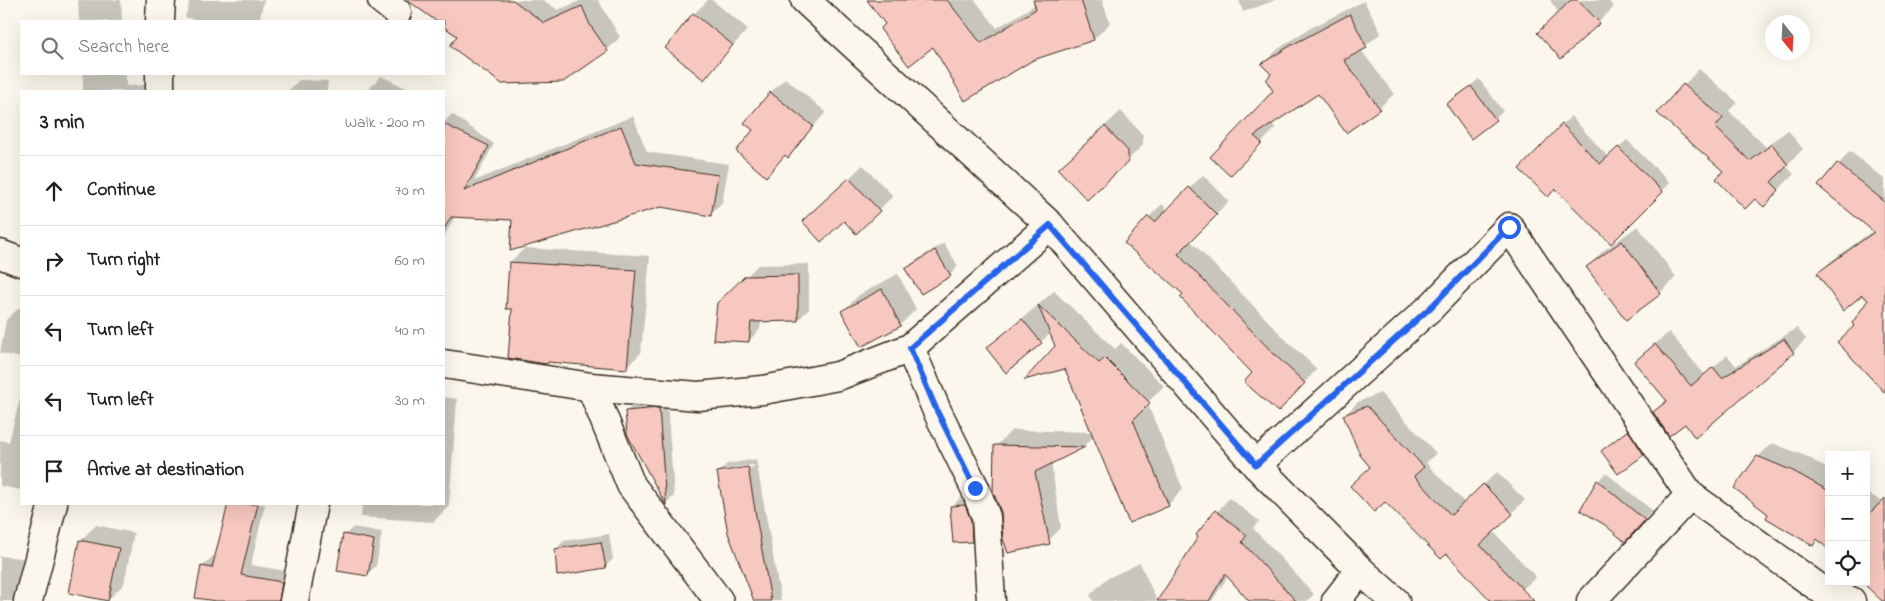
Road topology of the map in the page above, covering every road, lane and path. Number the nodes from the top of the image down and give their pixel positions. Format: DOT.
graph roads {
  1 [pos="160,0"];
  2 [pos="805,0"];
  3 [pos="160,20"];
  4 [pos="160,75"];
  5 [pos="160,90"];
  6 [pos="1050,225"];
  7 [pos="0,254"];
  8 [pos="20,262"];
  9 [pos="910,348"];
  10 [pos="445,364"];
  11 [pos="592,387"];
  12 [pos="1256,465"];
  13 [pos="1690,495"];
  14 [pos="53,505"];
  15 [pos="313,505"];
  16 [pos="1360,570"];
  17 [pos="28,601"];
  18 [pos="294,601"];
  19 [pos="719,601"];
  20 [pos="991,601"];
  21 [pos="1336,601"];
  22 [pos="1395,601"];
  23 [pos="1591,601"];
  24 [pos="1851,601"];
  1 -- 3 [label="street"];
  2 -- 6 [label="street"];
  4 -- 5 [label="street"];
  6 -- 9 [label="street"];
  6 -- 12 [label="street"];
  7 -- 8 [label="street"];
  9 -- 11 [label="street"];
  9 -- 20 [label="street"];
  10 -- 11 [label="street"];
  11 -- 19 [label="street"];
  12 -- 13 [label="street"];
  12 -- 16 [label="street"];
  13 -- 23 [label="street"];
  13 -- 24 [label="street"];
  14 -- 17 [label="street"];
  15 -- 18 [label="street"];
  16 -- 21 [label="street"];
  16 -- 22 [label="street"];
}
